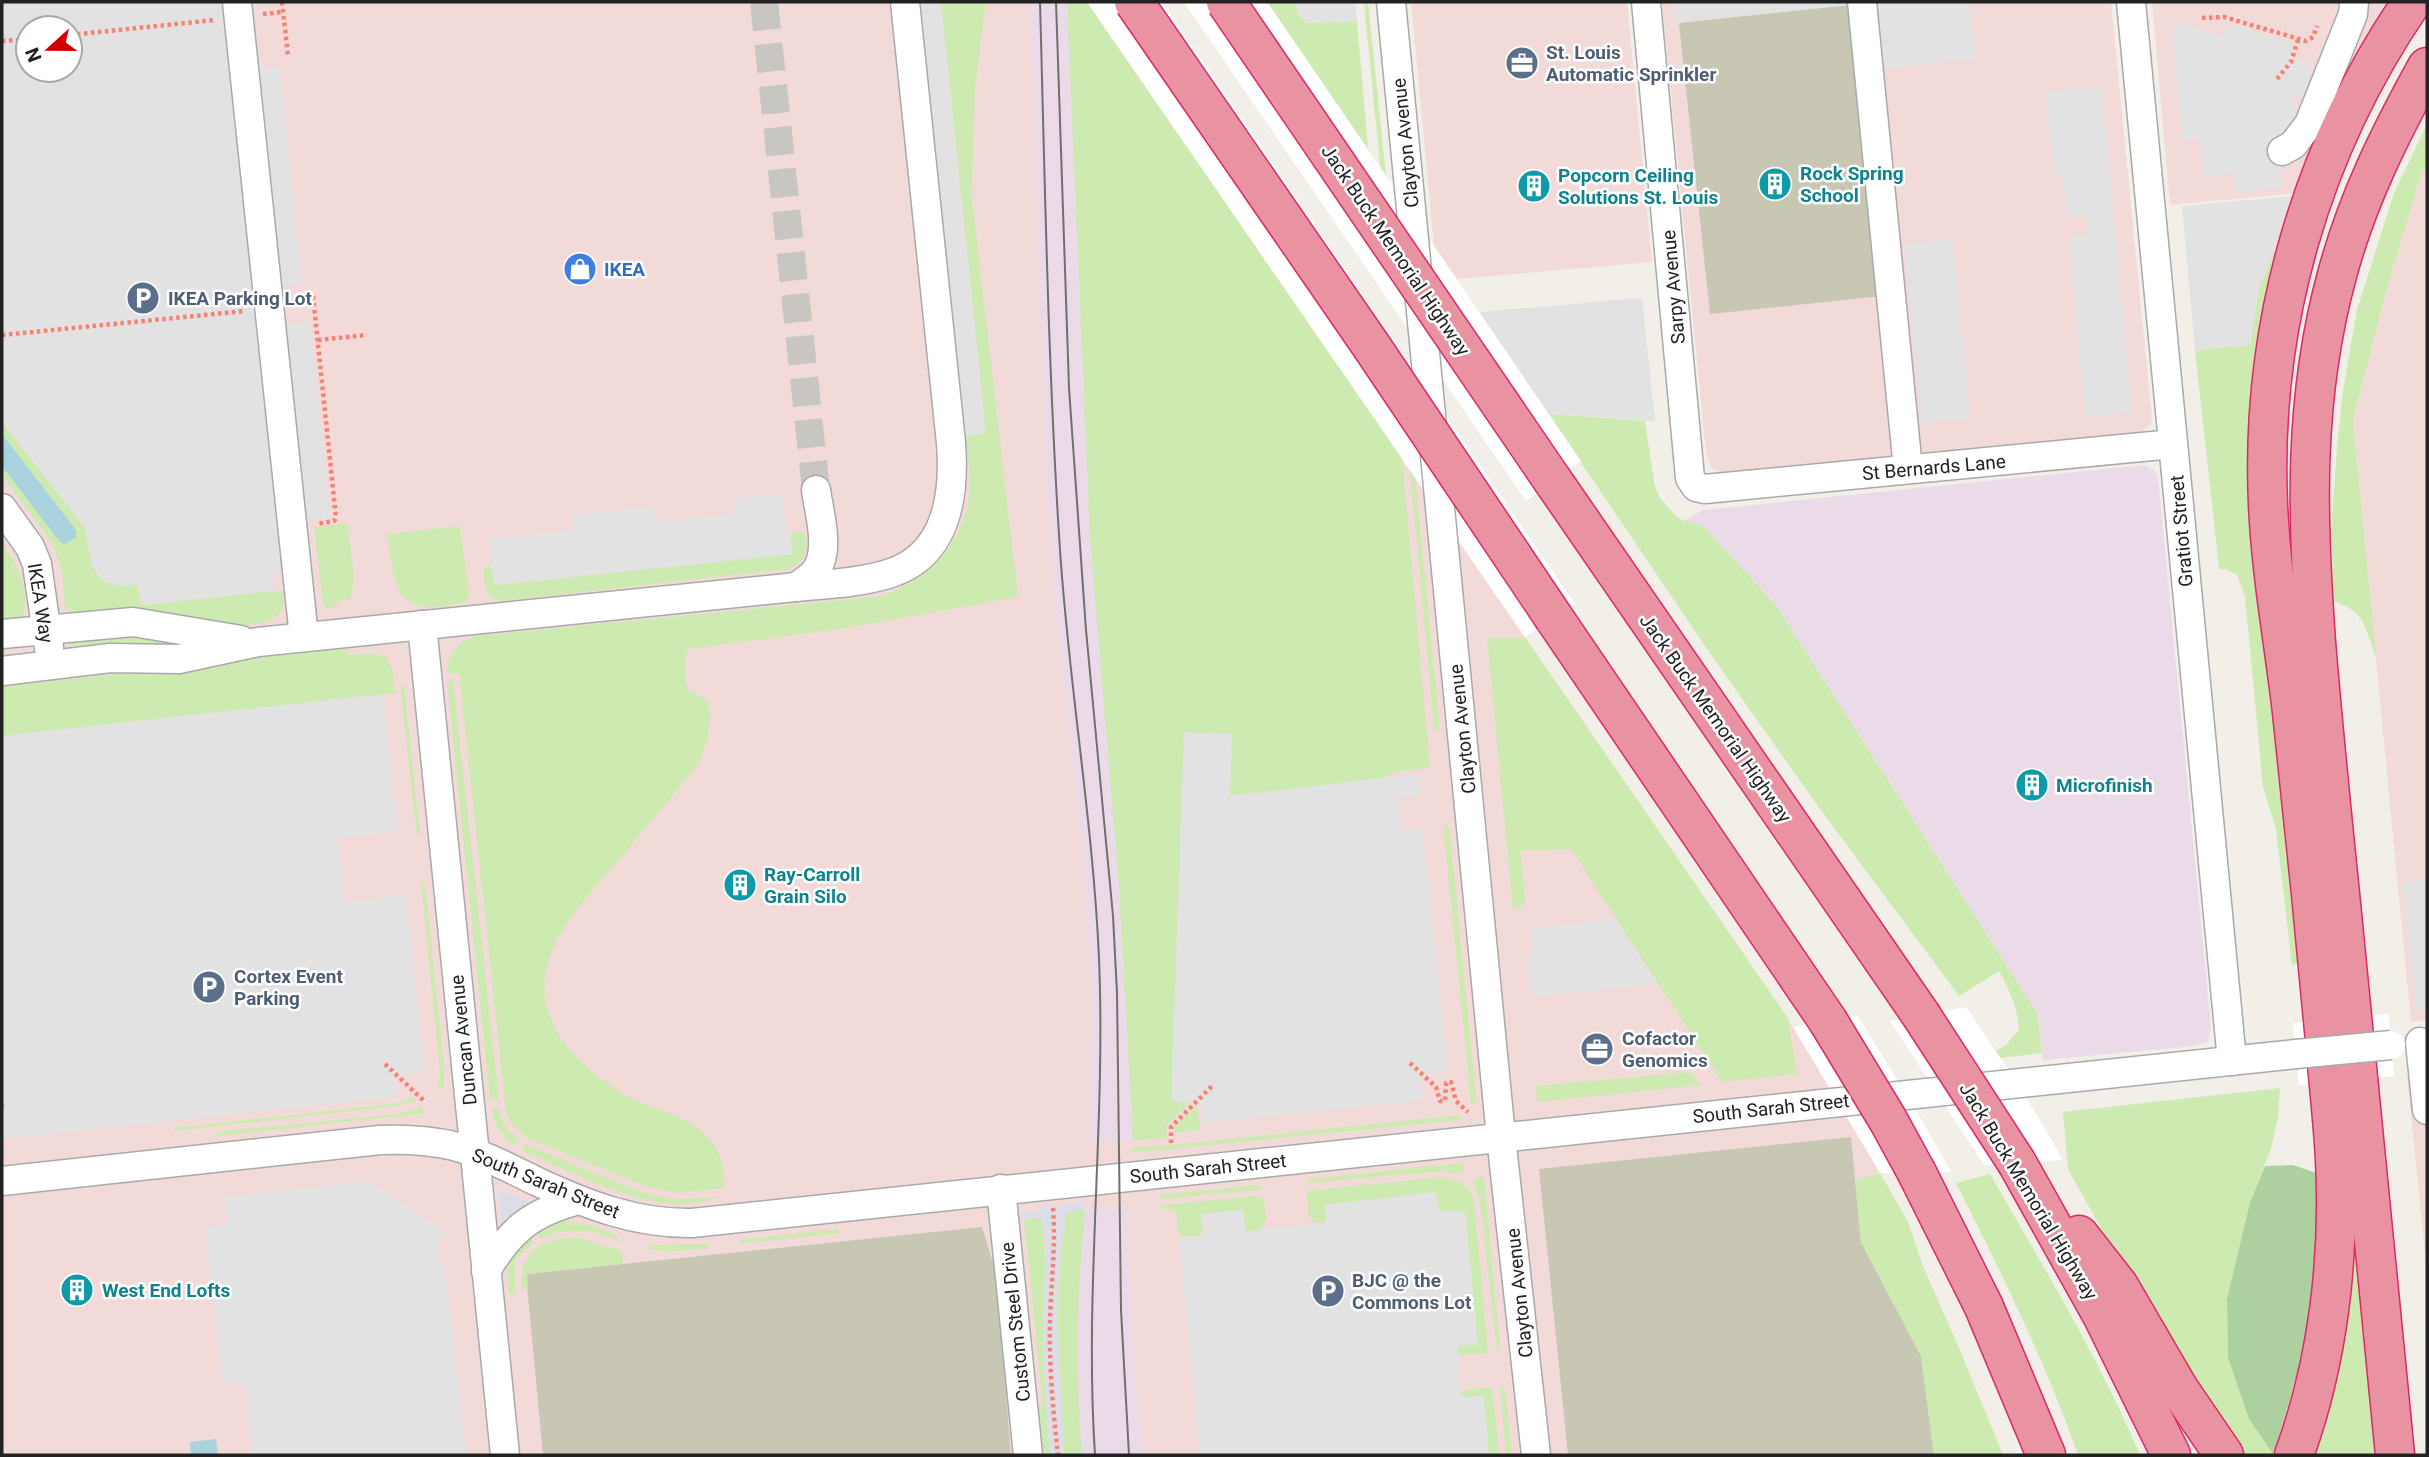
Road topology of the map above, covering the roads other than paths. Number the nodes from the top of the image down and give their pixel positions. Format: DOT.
graph roads {
  1 [pos="905,2"];
  2 [pos="1134,2"];
  3 [pos="1226,2"];
  4 [pos="1391,2"];
  5 [pos="1646,2"];
  6 [pos="1862,2"];
  7 [pos="2131,2"];
  8 [pos="2354,2"];
  9 [pos="2412,2"];
  10 [pos="239,12"];
  11 [pos="2427,67"];
  12 [pos="2282,151"];
  13 [pos="2173,444"];
  14 [pos="1908,469"];
  15 [pos="1696,487"];
  16 [pos="816,490"];
  17 [pos="2,508"];
  18 [pos="796,587"];
  19 [pos="422,625"];
  20 [pos="47,629"];
  21 [pos="2,634"];
  22 [pos="304,637"];
  23 [pos="258,642"];
  24 [pos="51,666"];
  25 [pos="2,671"];
  26 [pos="2424,1042"];
  27 [pos="2232,1060"];
  28 [pos="2427,1110"];
  29 [pos="1501,1137"];
  30 [pos="474,1153"];
  31 [pos="2,1181"];
  32 [pos="1001,1189"];
  33 [pos="2038,1199"];
  34 [pos="579,1200"];
  35 [pos="486,1271"];
  36 [pos="1984,1307"];
  37 [pos="505,1455"];
  38 [pos="1028,1455"];
  39 [pos="1536,1455"];
  40 [pos="2021,1455"];
  41 [pos="2046,1455"];
  42 [pos="2171,1455"];
  43 [pos="2224,1455"];
  44 [pos="2294,1455"];
  45 [pos="2395,1455"];
  1 -- 18 [label="street"];
  2 -- 36 [label="highway, bridge"];
  3 -- 33 [label="highway, Jack Buck Memorial Highway, bridge"];
  4 -- 29 [label="street, Clayton Avenue"];
  5 -- 15 [label="street, Sarpy Avenue"];
  6 -- 14 [label="street"];
  7 -- 13 [label="street, Gratiot Street"];
  8 -- 12 [label="street"];
  9 -- 44 [label="highway"];
  10 -- 22 [label="street"];
  11 -- 45 [label="highway"];
  13 -- 14 [label="street, St Bernards Lane"];
  13 -- 27 [label="street, Gratiot Street"];
  14 -- 15 [label="street, St Bernards Lane"];
  16 -- 18 [label="street"];
  17 -- 20 [label="street, IKEA Way"];
  18 -- 19 [label="street"];
  19 -- 22 [label="street"];
  19 -- 30 [label="street, Duncan Avenue"];
  20 -- 21 [label="street"];
  20 -- 23 [label="street"];
  20 -- 24 [label="street, IKEA Way"];
  22 -- 23 [label="street"];
  23 -- 24 [label="street"];
  24 -- 25 [label="street"];
  26 -- 27 [label="street, South Sarah Street, bridge"];
  26 -- 28 [label="street"];
  27 -- 29 [label="street, South Sarah Street"];
  29 -- 32 [label="street, South Sarah Street"];
  29 -- 39 [label="street, Clayton Avenue"];
  30 -- 31 [label="street, South Sarah Street"];
  30 -- 34 [label="street, South Sarah Street"];
  30 -- 35 [label="street, Duncan Avenue"];
  32 -- 34 [label="street, South Sarah Street"];
  32 -- 38 [label="street, Custom Steel Drive"];
  33 -- 42 [label="highway, Jack Buck Memorial Highway"];
  33 -- 43 [label="highway"];
  34 -- 35 [label="street"];
  35 -- 37 [label="street, Duncan Avenue"];
  36 -- 40 [label="highway"];
  36 -- 41 [label="highway"];
}
